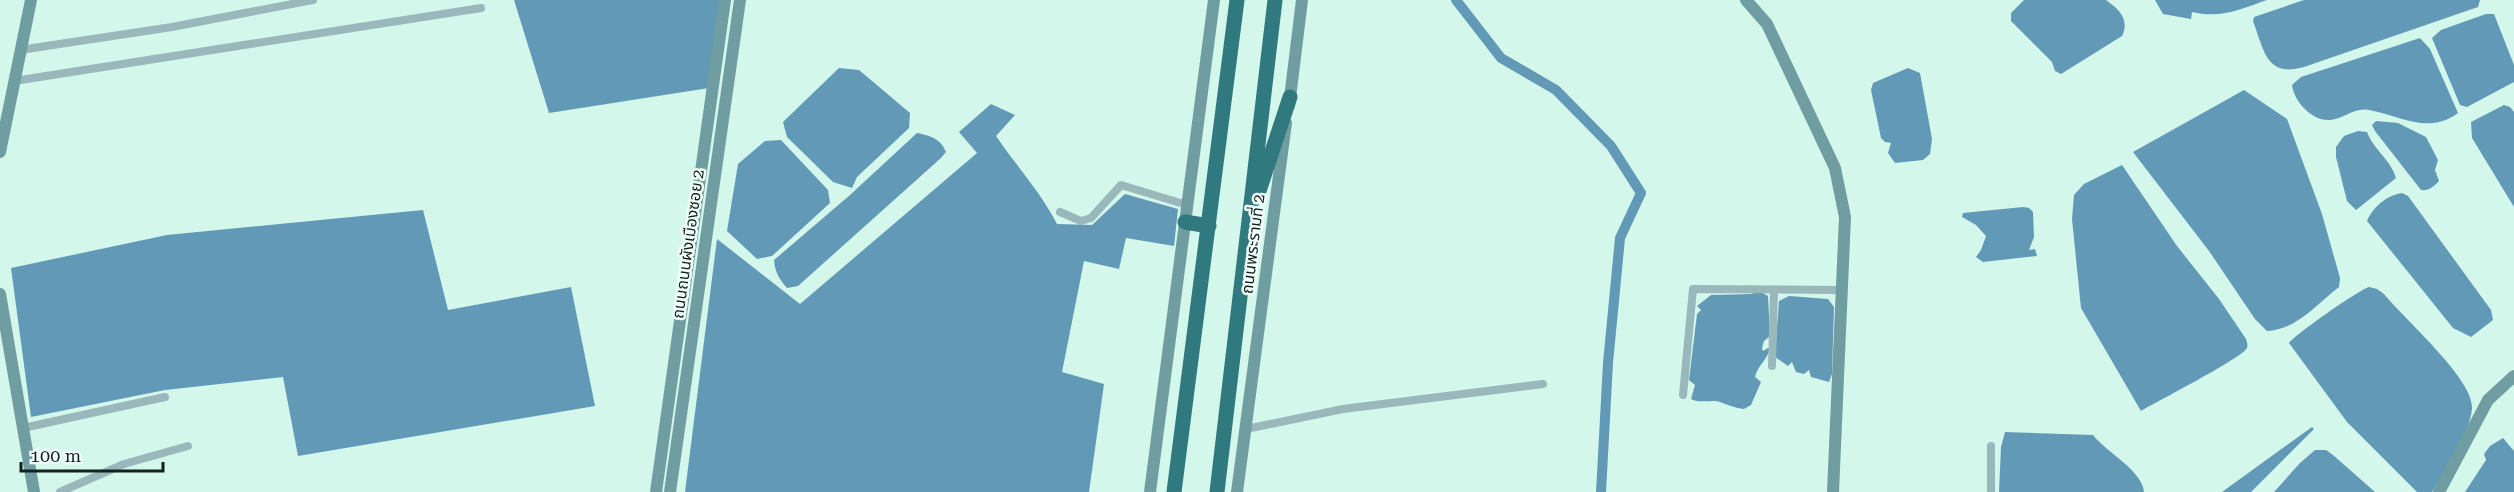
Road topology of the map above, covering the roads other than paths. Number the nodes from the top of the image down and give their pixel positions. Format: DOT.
graph roads {
  1 [pos="31,0"];
  2 [pos="313,0"];
  3 [pos="725,0"];
  4 [pos="740,0"];
  5 [pos="1214,0"];
  6 [pos="1237,0"];
  7 [pos="1275,0"];
  8 [pos="1302,0"];
  9 [pos="1746,0"];
  10 [pos="481,8"];
  11 [pos="20,50"];
  12 [pos="14,81"];
  13 [pos="1290,97"];
  14 [pos="0,152"];
  15 [pos="1187,205"];
  16 [pos="1060,212"];
  17 [pos="1185,222"];
  18 [pos="1209,226"];
  19 [pos="1248,231"];
  20 [pos="1774,290"];
  21 [pos="1842,290"];
  22 [pos="0,294"];
  23 [pos="1772,366"];
  24 [pos="2514,376"];
  25 [pos="1542,384"];
  26 [pos="1683,395"];
  27 [pos="165,397"];
  28 [pos="23,428"];
  29 [pos="1246,429"];
  30 [pos="188,446"];
  31 [pos="1991,446"];
  32 [pos="34,492"];
  33 [pos="60,492"];
  34 [pos="656,492"];
  35 [pos="670,492"];
  36 [pos="1150,492"];
  37 [pos="1174,492"];
  38 [pos="1217,492"];
  39 [pos="1237,492"];
  40 [pos="1833,492"];
  41 [pos="1991,492"];
  42 [pos="2439,492"];
  1 -- 11 [label="street"];
  2 -- 11 [label="street"];
  3 -- 34 [label="street, ถนนถนนผังเมืองซอย 2"];
  4 -- 35 [label="street, ถนนถนนผังเมืองซอย 2"];
  5 -- 15 [label="street"];
  6 -- 18 [label="highway"];
  7 -- 19 [label="highway, ถนนพระรามที่ 2"];
  8 -- 13 [label="street, ถนนพระรามที่ 2"];
  9 -- 21 [label="street"];
  10 -- 12 [label="street"];
  11 -- 12 [label="street"];
  12 -- 14 [label="street"];
  13 -- 19 [label="highway"];
  13 -- 29 [label="street, ถนนพระรามที่ 2"];
  15 -- 16 [label="street"];
  15 -- 17 [label="street"];
  17 -- 18 [label="highway"];
  17 -- 36 [label="street"];
  18 -- 37 [label="highway"];
  19 -- 38 [label="highway, ถนนพระรามที่ 2"];
  20 -- 21 [label="street"];
  20 -- 23 [label="street"];
  20 -- 26 [label="street"];
  21 -- 40 [label="street"];
  22 -- 28 [label="street"];
  24 -- 42 [label="street"];
  25 -- 29 [label="street"];
  27 -- 28 [label="street"];
  28 -- 32 [label="street"];
  29 -- 39 [label="street, ถนนพระรามที่ 2"];
  30 -- 33 [label="street"];
  31 -- 41 [label="street"];
}
